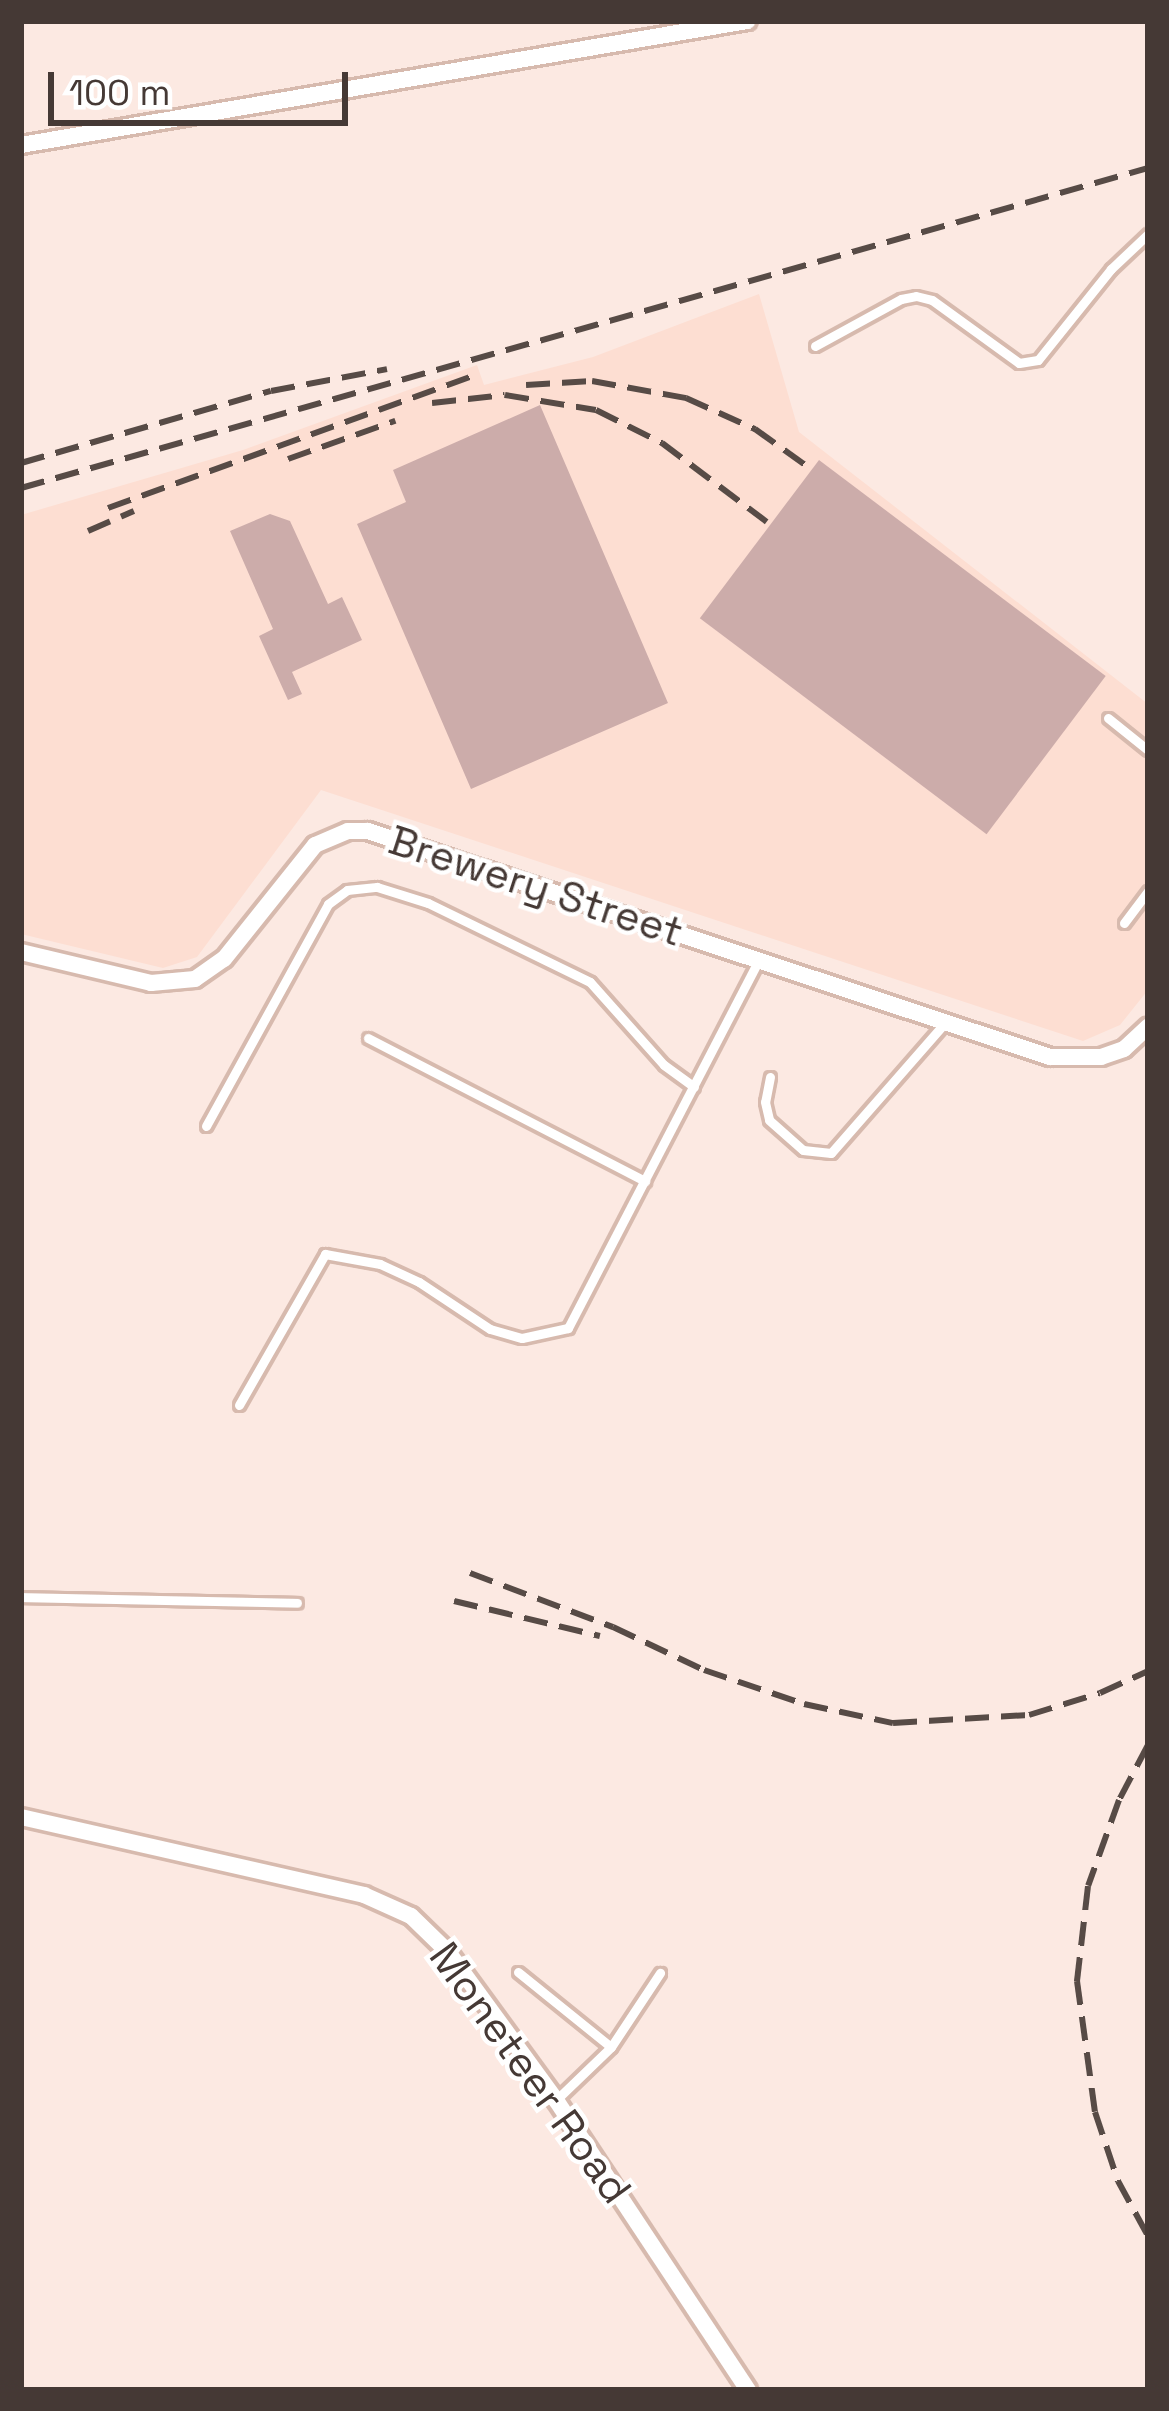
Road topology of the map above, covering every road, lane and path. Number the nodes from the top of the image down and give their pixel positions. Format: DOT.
graph roads {
  1 [pos="747,21"];
  2 [pos="21,145"];
  3 [pos="1148,234"];
  4 [pos="814,346"];
  5 [pos="1108,718"];
  6 [pos="1148,750"];
  7 [pos="1148,891"];
  8 [pos="1124,923"];
  9 [pos="21,952"];
  10 [pos="759,959"];
  11 [pos="945,1023"];
  12 [pos="1148,1027"];
  13 [pos="368,1038"];
  14 [pos="770,1077"];
  15 [pos="694,1087"];
  16 [pos="206,1126"];
  17 [pos="645,1181"];
  18 [pos="239,1406"];
  19 [pos="21,1597"];
  20 [pos="297,1603"];
  21 [pos="21,1817"];
  22 [pos="518,1972"];
  23 [pos="660,1973"];
  24 [pos="611,2047"];
  25 [pos="556,2100"];
  26 [pos="748,2390"];
  1 -- 2 [label="street"];
  3 -- 4 [label="lane"];
  5 -- 6 [label="lane"];
  7 -- 8 [label="lane"];
  9 -- 10 [label="street, Brewery Street"];
  10 -- 11 [label="street, Brewery Street"];
  10 -- 15 [label="lane"];
  11 -- 12 [label="street, Brewery Street"];
  11 -- 14 [label="lane"];
  13 -- 17 [label="lane"];
  15 -- 16 [label="lane"];
  15 -- 17 [label="lane"];
  17 -- 18 [label="lane"];
  19 -- 20 [label="lane"];
  21 -- 25 [label="street, Moneteer Road"];
  22 -- 24 [label="lane"];
  23 -- 24 [label="lane"];
  24 -- 25 [label="lane"];
  25 -- 26 [label="street, Moneteer Road"];
}
